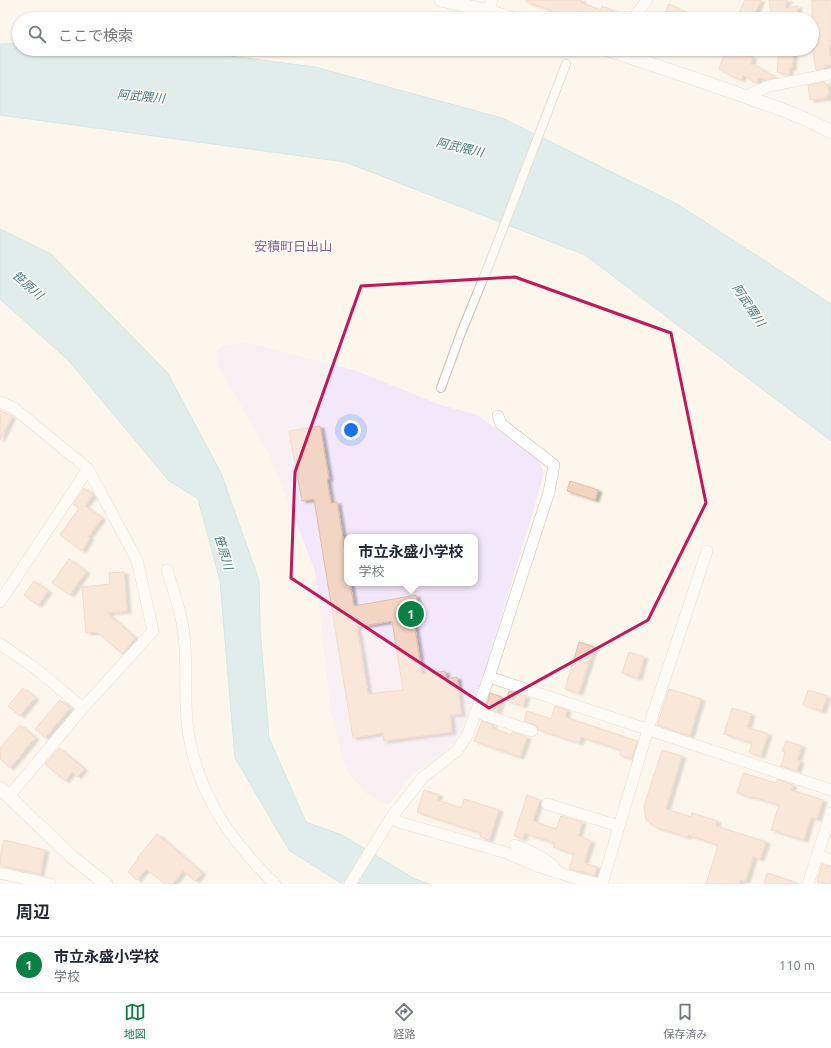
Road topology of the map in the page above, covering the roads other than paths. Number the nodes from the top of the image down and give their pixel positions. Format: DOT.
graph roads {
  1 [pos="441,0"];
  2 [pos="647,0"];
  3 [pos="490,5"];
  4 [pos="502,12"];
  5 [pos="638,12"];
  6 [pos="630,56"];
  7 [pos="566,64"];
  8 [pos="831,74"];
  9 [pos="746,96"];
  10 [pos="831,132"];
  11 [pos="441,388"];
  12 [pos="0,402"];
  13 [pos="498,416"];
  14 [pos="88,469"];
  15 [pos="707,551"];
  16 [pos="167,570"];
  17 [pos="0,602"];
  18 [pos="0,644"];
  19 [pos="489,677"];
  20 [pos="82,708"];
  21 [pos="476,712"];
  22 [pos="648,729"];
  23 [pos="532,730"];
  24 [pos="831,790"];
  25 [pos="4,792"];
  26 [pos="547,804"];
  27 [pos="831,813"];
  28 [pos="389,821"];
  29 [pos="619,826"];
  30 [pos="515,846"];
  31 [pos="817,855"];
  32 [pos="831,860"];
  33 [pos="0,873"];
  34 [pos="557,873"];
  35 [pos="50,884"];
  36 [pos="106,884"];
  37 [pos="275,884"];
  38 [pos="350,884"];
  39 [pos="600,884"];
  40 [pos="808,884"];
  1 -- 3 [label="street"];
  2 -- 5 [label="street"];
  3 -- 4 [label="street"];
  6 -- 9 [label="street"];
  7 -- 11 [label="street"];
  8 -- 9 [label="street"];
  9 -- 10 [label="street"];
  12 -- 14 [label="street"];
  13 -- 19 [label="street"];
  14 -- 17 [label="street"];
  14 -- 20 [label="street"];
  15 -- 22 [label="street"];
  16 -- 37 [label="street"];
  18 -- 20 [label="street"];
  19 -- 21 [label="street"];
  19 -- 22 [label="street"];
  20 -- 25 [label="street"];
  21 -- 23 [label="street"];
  21 -- 28 [label="street"];
  22 -- 24 [label="street"];
  22 -- 29 [label="street"];
  25 -- 36 [label="street"];
  26 -- 29 [label="street"];
  27 -- 31 [label="street"];
  28 -- 34 [label="street"];
  28 -- 38 [label="street"];
  29 -- 39 [label="street"];
  30 -- 34 [label="street"];
  31 -- 32 [label="street"];
  31 -- 40 [label="street"];
  33 -- 35 [label="street"];
  34 -- 39 [label="street"];
}
